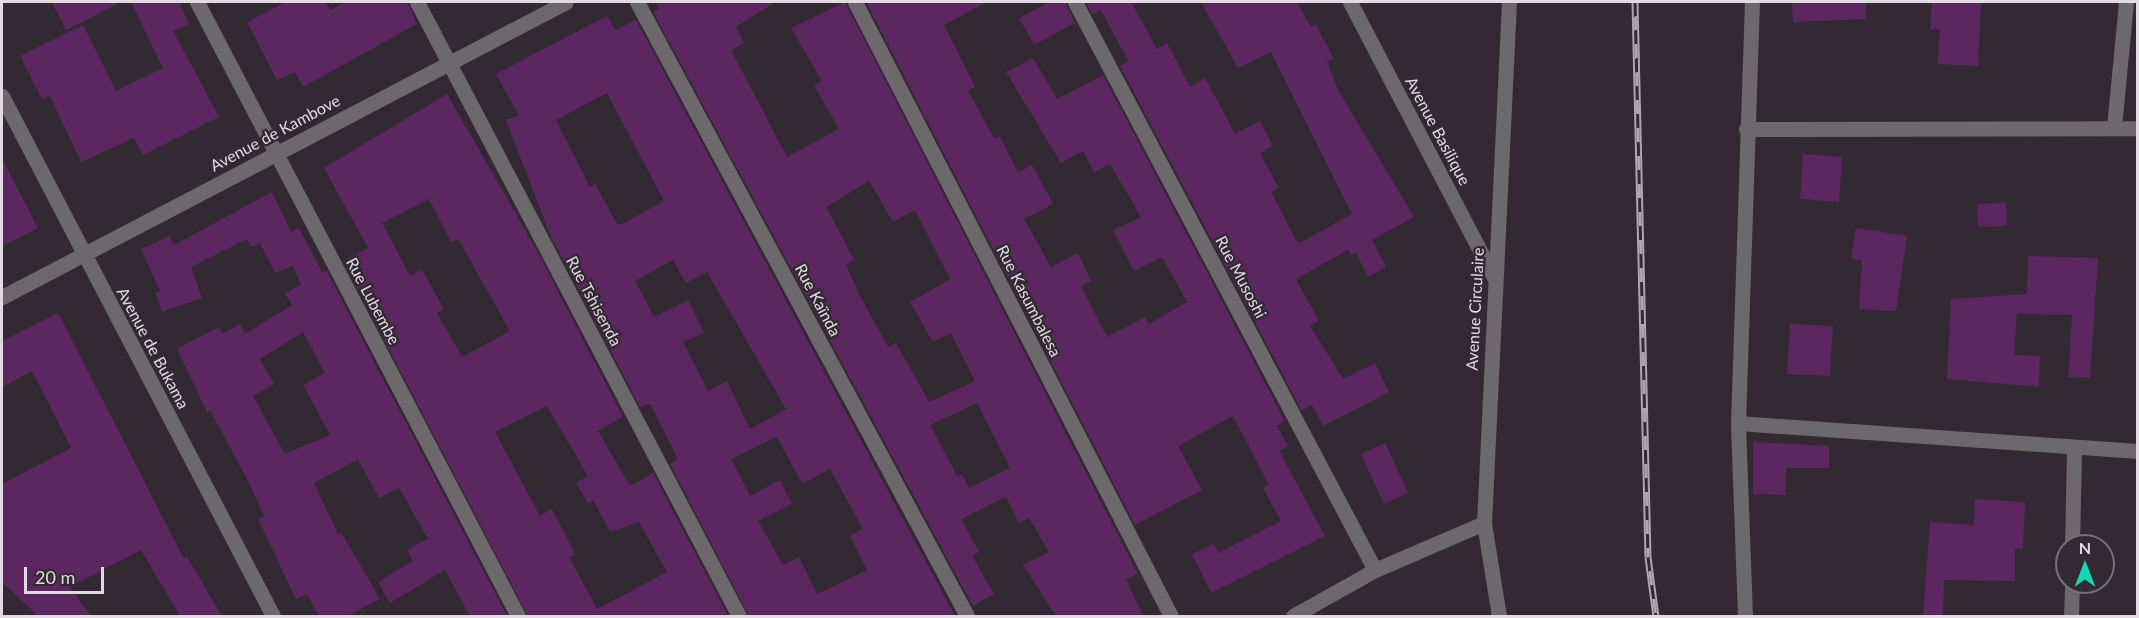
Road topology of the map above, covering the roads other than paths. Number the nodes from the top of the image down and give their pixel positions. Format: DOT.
graph roads {
  1 [pos="197,2"];
  2 [pos="417,2"];
  3 [pos="566,2"];
  4 [pos="637,2"];
  5 [pos="855,2"];
  6 [pos="1075,2"];
  7 [pos="1350,2"];
  8 [pos="1509,2"];
  9 [pos="1752,2"];
  10 [pos="2126,2"];
  11 [pos="449,61"];
  12 [pos="2,96"];
  13 [pos="2114,127"];
  14 [pos="2138,128"];
  15 [pos="1746,129"];
  16 [pos="275,154"];
  17 [pos="84,254"];
  18 [pos="1494,278"];
  19 [pos="2,297"];
  20 [pos="1738,423"];
  21 [pos="2074,450"];
  22 [pos="2138,451"];
  23 [pos="1484,524"];
  24 [pos="2072,534"];
  25 [pos="1376,570"];
  26 [pos="2072,594"];
  27 [pos="273,616"];
  28 [pos="518,616"];
  29 [pos="739,616"];
  30 [pos="967,616"];
  31 [pos="1171,616"];
  32 [pos="1293,616"];
  33 [pos="1499,616"];
  34 [pos="1745,616"];
  35 [pos="2071,616"];
  1 -- 16 [label="street, Rue Lubembe"];
  2 -- 11 [label="street, Rue Tshisenda"];
  3 -- 11 [label="street, Avenue de Kambove"];
  4 -- 30 [label="street, Rue Kaïnda"];
  5 -- 31 [label="street, Rue Kasumbalesa"];
  6 -- 25 [label="street, Rue Musoshi"];
  7 -- 18 [label="street, Avenue Basilique"];
  8 -- 18 [label="street, Avenue Circulaire"];
  9 -- 15 [label="street"];
  10 -- 13 [label="street"];
  11 -- 16 [label="street, Avenue de Kambove"];
  11 -- 29 [label="street, Rue Tshisenda"];
  12 -- 17 [label="street, Avenue de Bukama"];
  13 -- 14 [label="street"];
  13 -- 15 [label="street"];
  15 -- 20 [label="street"];
  16 -- 17 [label="street, Avenue de Kambove"];
  16 -- 28 [label="street, Rue Lubembe"];
  17 -- 19 [label="street, Avenue de Kambove"];
  17 -- 27 [label="street, Avenue de Bukama"];
  18 -- 23 [label="street, Avenue Circulaire"];
  20 -- 21 [label="street"];
  20 -- 34 [label="street"];
  21 -- 22 [label="street"];
  21 -- 24 [label="street"];
  23 -- 25 [label="street"];
  23 -- 33 [label="street, Avenue Circulaire"];
  25 -- 32 [label="street"];
  26 -- 35 [label="street"];
}
